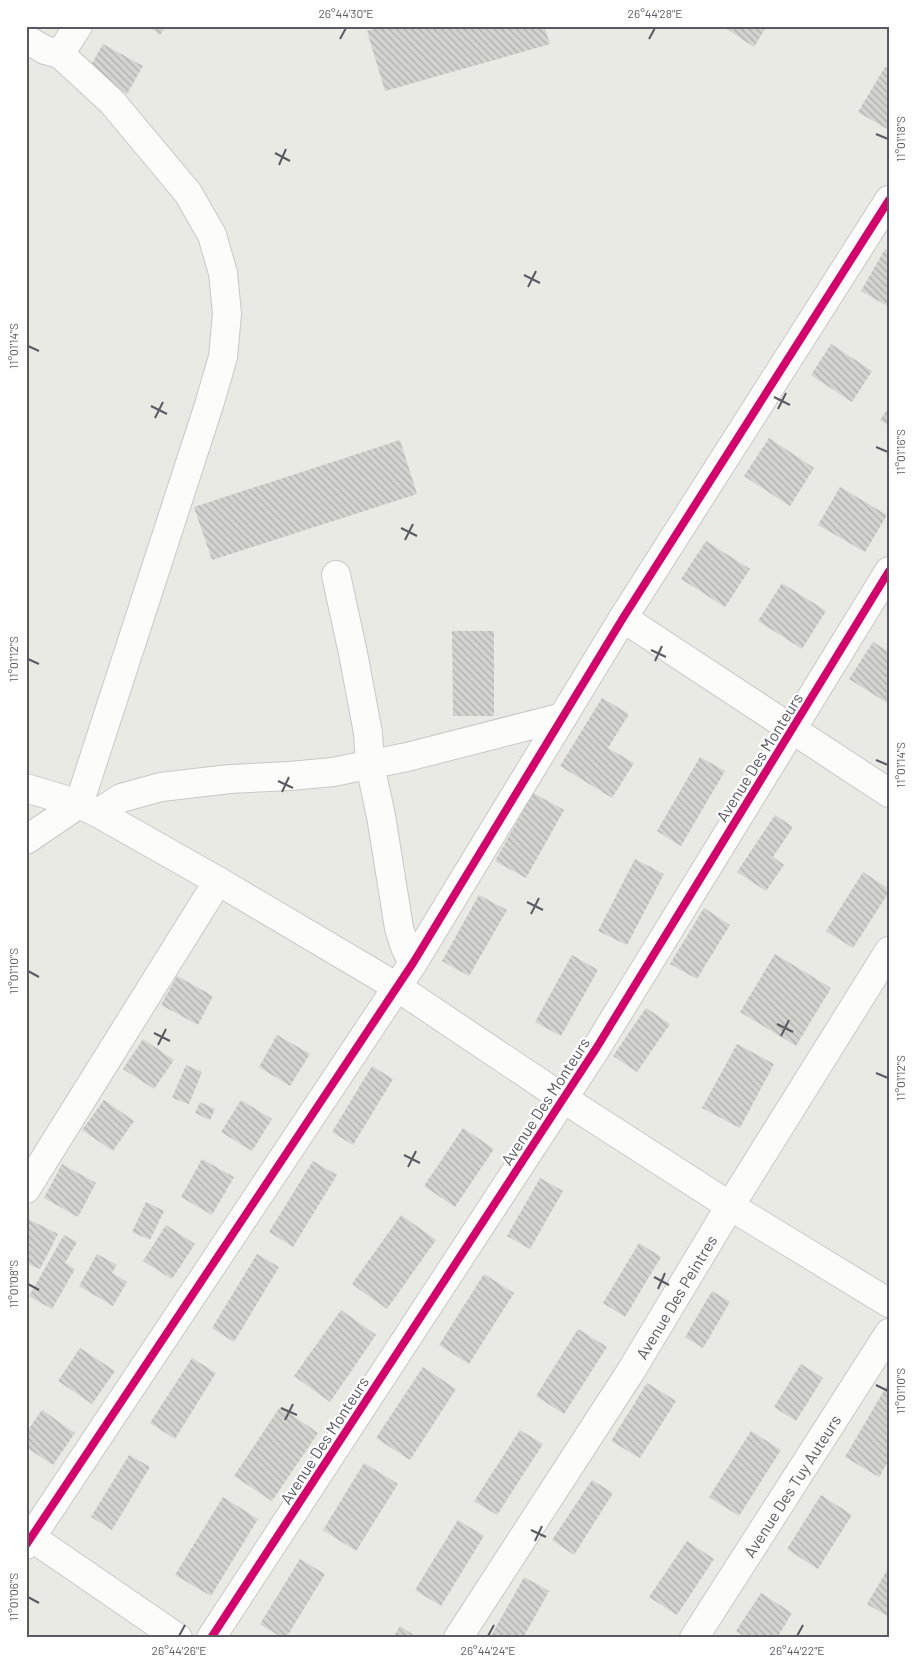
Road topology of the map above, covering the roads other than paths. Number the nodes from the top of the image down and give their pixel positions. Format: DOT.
graph roads {
  1 [pos="78,26"];
  2 [pos="26,39"];
  3 [pos="60,54"];
  4 [pos="889,200"];
  5 [pos="889,571"];
  6 [pos="336,575"];
  7 [pos="623,618"];
  8 [pos="563,717"];
  9 [pos="792,729"];
  10 [pos="370,765"];
  11 [pos="26,788"];
  12 [pos="889,793"];
  13 [pos="88,808"];
  14 [pos="26,840"];
  15 [pos="218,881"];
  16 [pos="889,951"];
  17 [pos="413,962"];
  18 [pos="397,987"];
  19 [pos="564,1098"];
  20 [pos="26,1190"];
  21 [pos="730,1206"];
  22 [pos="889,1303"];
  23 [pos="889,1333"];
  24 [pos="28,1541"];
  25 [pos="178,1638"];
  26 [pos="211,1638"];
  27 [pos="458,1638"];
  28 [pos="694,1638"];
  1 -- 3 [label="street"];
  2 -- 3 [label="street"];
  3 -- 13 [label="street"];
  4 -- 7 [label="street"];
  5 -- 9 [label="street, Avenue Des Monteurs"];
  6 -- 10 [label="street"];
  7 -- 8 [label="street"];
  7 -- 9 [label="street"];
  8 -- 10 [label="street"];
  8 -- 17 [label="street"];
  9 -- 12 [label="street"];
  9 -- 19 [label="street, Avenue Des Monteurs"];
  10 -- 13 [label="street"];
  10 -- 17 [label="street"];
  11 -- 13 [label="street"];
  13 -- 14 [label="street"];
  13 -- 15 [label="street"];
  15 -- 18 [label="street"];
  15 -- 20 [label="street"];
  16 -- 21 [label="street, Avenue Des Peintres"];
  17 -- 18 [label="street"];
  18 -- 19 [label="street"];
  18 -- 24 [label="street"];
  19 -- 21 [label="street"];
  19 -- 26 [label="street, Avenue Des Monteurs"];
  21 -- 22 [label="street"];
  21 -- 27 [label="street, Avenue Des Peintres"];
  23 -- 28 [label="street, Avenue Des Tuy Auteurs"];
  24 -- 25 [label="street"];
}
